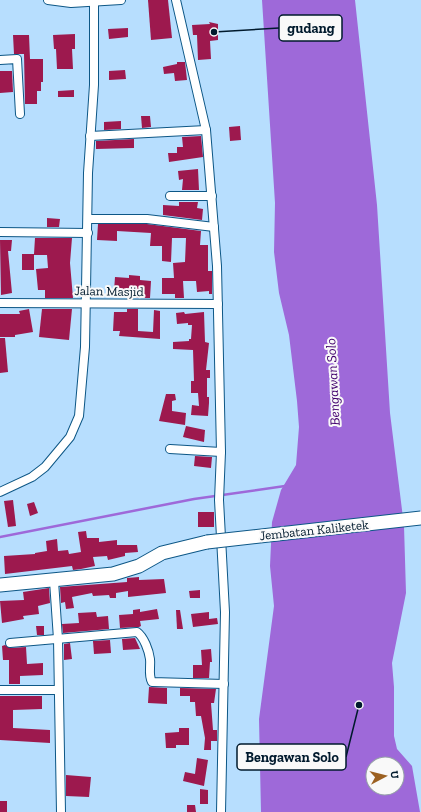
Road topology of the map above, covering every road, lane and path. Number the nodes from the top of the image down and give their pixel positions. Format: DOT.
graph roads {
  1 [pos="48,0"];
  2 [pos="121,0"];
  3 [pos="176,0"];
  4 [pos="94,1"];
  5 [pos="0,60"];
  6 [pos="20,114"];
  7 [pos="206,130"];
  8 [pos="90,136"];
  9 [pos="170,196"];
  10 [pos="212,196"];
  11 [pos="88,219"];
  12 [pos="214,226"];
  13 [pos="0,232"];
  14 [pos="88,233"];
  15 [pos="0,303"];
  16 [pos="86,303"];
  17 [pos="218,304"];
  18 [pos="170,449"];
  19 [pos="222,452"];
  20 [pos="0,492"];
  21 [pos="421,518"];
  22 [pos="54,581"];
  23 [pos="0,585"];
  24 [pos="58,639"];
  25 [pos="10,643"];
  26 [pos="224,684"];
  27 [pos="0,690"];
  28 [pos="58,690"];
  29 [pos="61,812"];
  30 [pos="221,812"];
  1 -- 4 [label="street"];
  2 -- 4 [label="street"];
  3 -- 7 [label="street"];
  4 -- 8 [label="street"];
  5 -- 6 [label="street"];
  7 -- 8 [label="street"];
  7 -- 10 [label="street"];
  8 -- 11 [label="street"];
  9 -- 10 [label="street"];
  10 -- 12 [label="street"];
  11 -- 12 [label="street"];
  11 -- 14 [label="street"];
  12 -- 17 [label="street"];
  13 -- 14 [label="street"];
  14 -- 16 [label="street"];
  15 -- 16 [label="street, Jalan Masjid"];
  16 -- 17 [label="street, Jalan Masjid"];
  16 -- 20 [label="street"];
  17 -- 19 [label="street"];
  18 -- 19 [label="street"];
  19 -- 26 [label="street"];
  21 -- 22 [label="main road, Jembatan Kaliketek, bridge"];
  22 -- 23 [label="main road, Jembatan Kaliketek"];
  22 -- 24 [label="street"];
  24 -- 25 [label="street"];
  24 -- 26 [label="street"];
  24 -- 28 [label="street"];
  26 -- 30 [label="street"];
  27 -- 28 [label="street"];
  28 -- 29 [label="street"];
}
